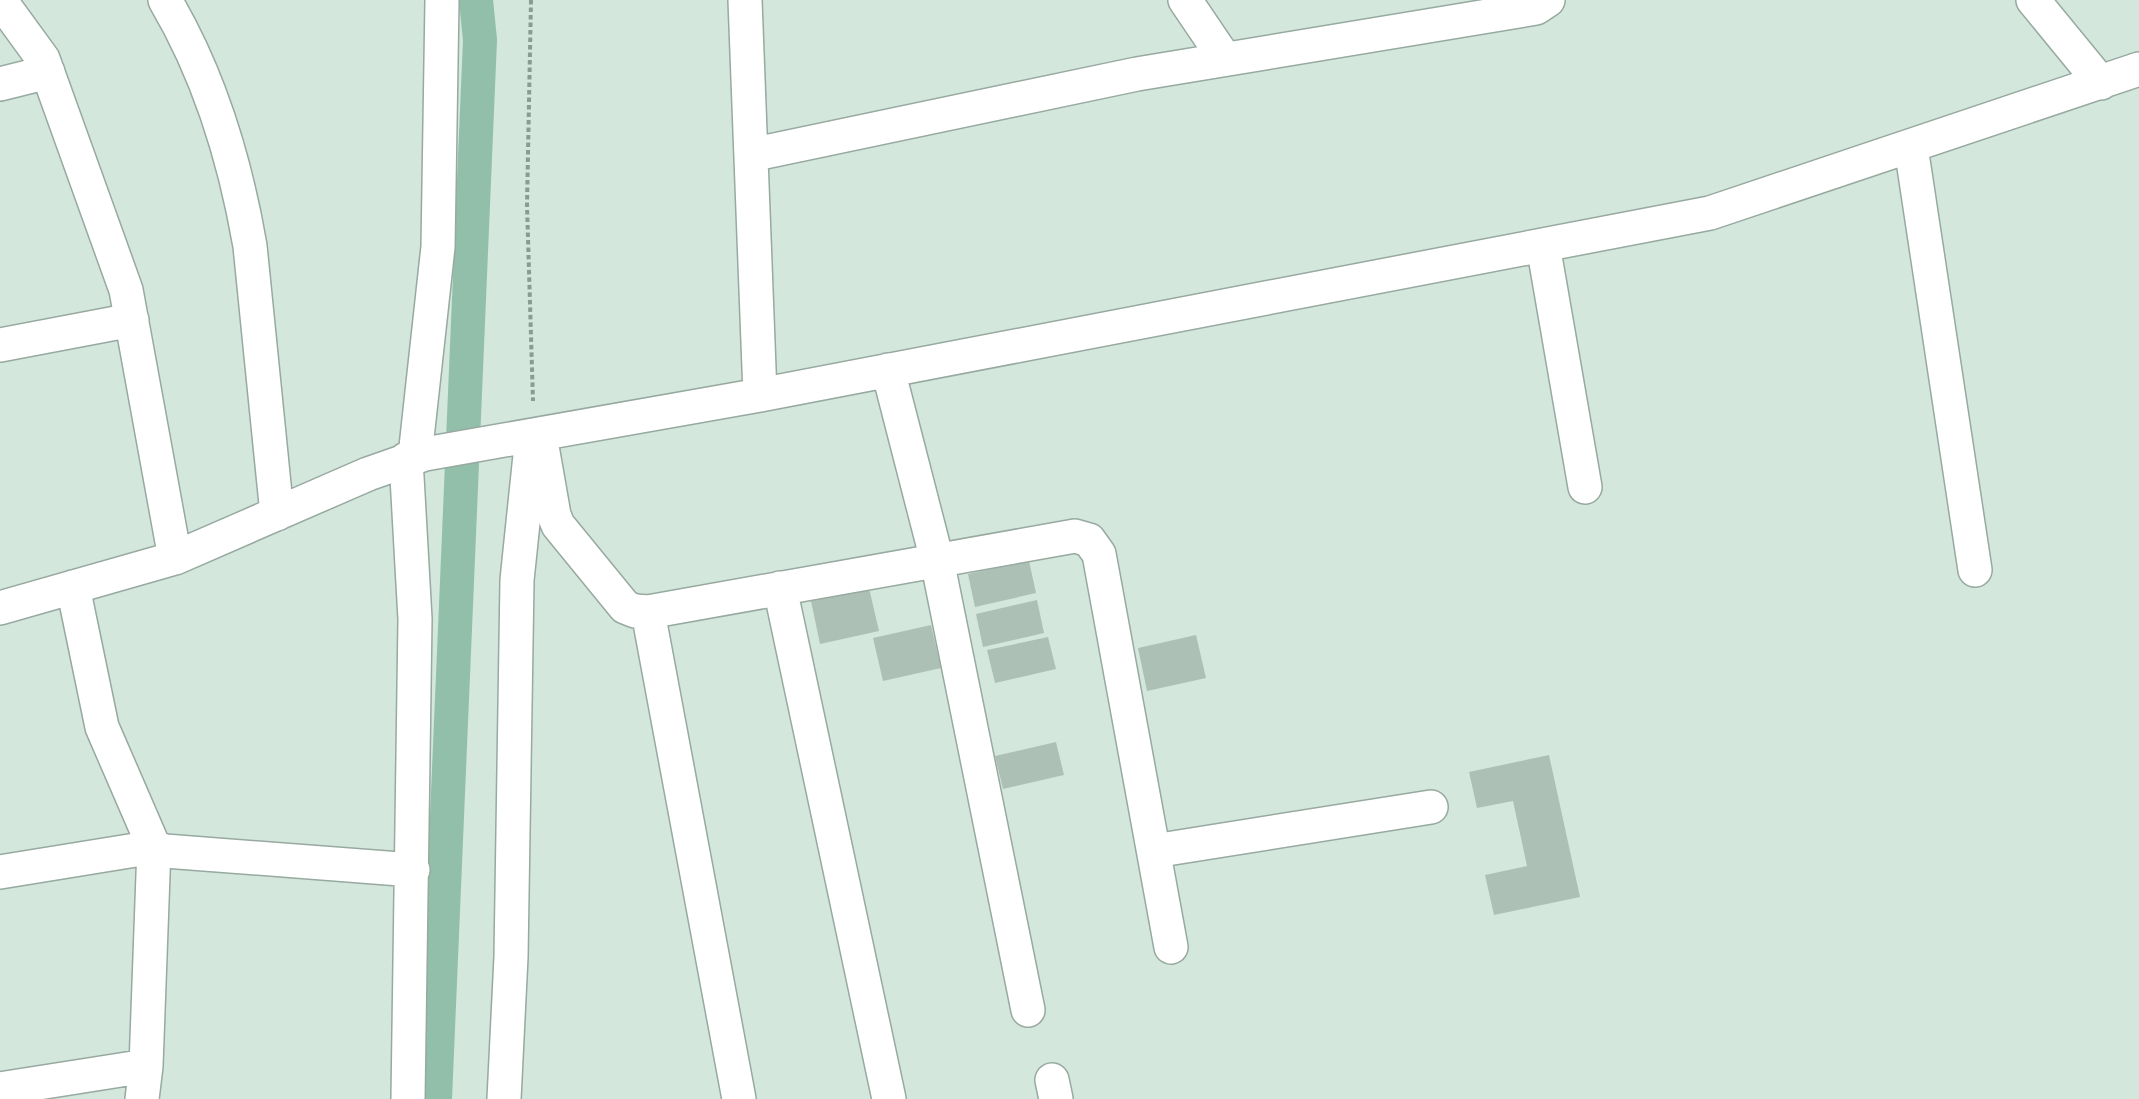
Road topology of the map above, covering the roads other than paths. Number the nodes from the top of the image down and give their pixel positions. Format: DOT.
graph roads {
  1 [pos="0,0"];
  2 [pos="165,0"];
  3 [pos="442,0"];
  4 [pos="745,0"];
  5 [pos="1185,0"];
  6 [pos="1548,0"];
  7 [pos="2033,0"];
  8 [pos="1225,59"];
  9 [pos="2139,69"];
  10 [pos="48,72"];
  11 [pos="2101,83"];
  12 [pos="0,84"];
  13 [pos="1911,147"];
  14 [pos="751,155"];
  15 [pos="1543,245"];
  16 [pos="132,320"];
  17 [pos="0,345"];
  18 [pos="888,370"];
  19 [pos="760,395"];
  20 [pos="533,435"];
  21 [pos="415,456"];
  22 [pos="1586,487"];
  23 [pos="277,514"];
  24 [pos="175,558"];
  25 [pos="938,560"];
  26 [pos="1975,570"];
  27 [pos="73,587"];
  28 [pos="780,588"];
  29 [pos="0,608"];
  30 [pos="648,612"];
  31 [pos="1431,807"];
  32 [pos="154,847"];
  33 [pos="1154,851"];
  34 [pos="413,870"];
  35 [pos="0,872"];
  36 [pos="1171,947"];
  37 [pos="1028,1010"];
  38 [pos="146,1066"];
  39 [pos="0,1089"];
  40 [pos="142,1099"];
  41 [pos="408,1099"];
  42 [pos="504,1099"];
  43 [pos="739,1099"];
  44 [pos="889,1099"];
  1 -- 10 [label="street"];
  2 -- 23 [label="street"];
  3 -- 21 [label="street"];
  4 -- 14 [label="street"];
  5 -- 8 [label="street"];
  6 -- 8 [label="street"];
  7 -- 11 [label="street"];
  8 -- 14 [label="street"];
  9 -- 11 [label="street"];
  10 -- 12 [label="street"];
  10 -- 16 [label="street"];
  11 -- 13 [label="street"];
  13 -- 15 [label="street"];
  13 -- 26 [label="street"];
  14 -- 19 [label="street"];
  15 -- 18 [label="street"];
  15 -- 22 [label="street"];
  16 -- 17 [label="street"];
  16 -- 24 [label="street"];
  18 -- 19 [label="street"];
  18 -- 25 [label="street"];
  19 -- 20 [label="street"];
  20 -- 21 [label="street"];
  20 -- 30 [label="street"];
  20 -- 42 [label="street"];
  21 -- 23 [label="street"];
  21 -- 34 [label="street"];
  23 -- 24 [label="street"];
  24 -- 27 [label="street"];
  25 -- 28 [label="street"];
  25 -- 33 [label="street"];
  25 -- 37 [label="street"];
  27 -- 29 [label="street"];
  27 -- 32 [label="street"];
  28 -- 30 [label="street"];
  28 -- 44 [label="street"];
  30 -- 43 [label="street"];
  31 -- 33 [label="street"];
  32 -- 34 [label="street"];
  32 -- 35 [label="street"];
  32 -- 38 [label="street"];
  33 -- 36 [label="street"];
  34 -- 41 [label="street"];
  38 -- 39 [label="street"];
  38 -- 40 [label="street"];
}
